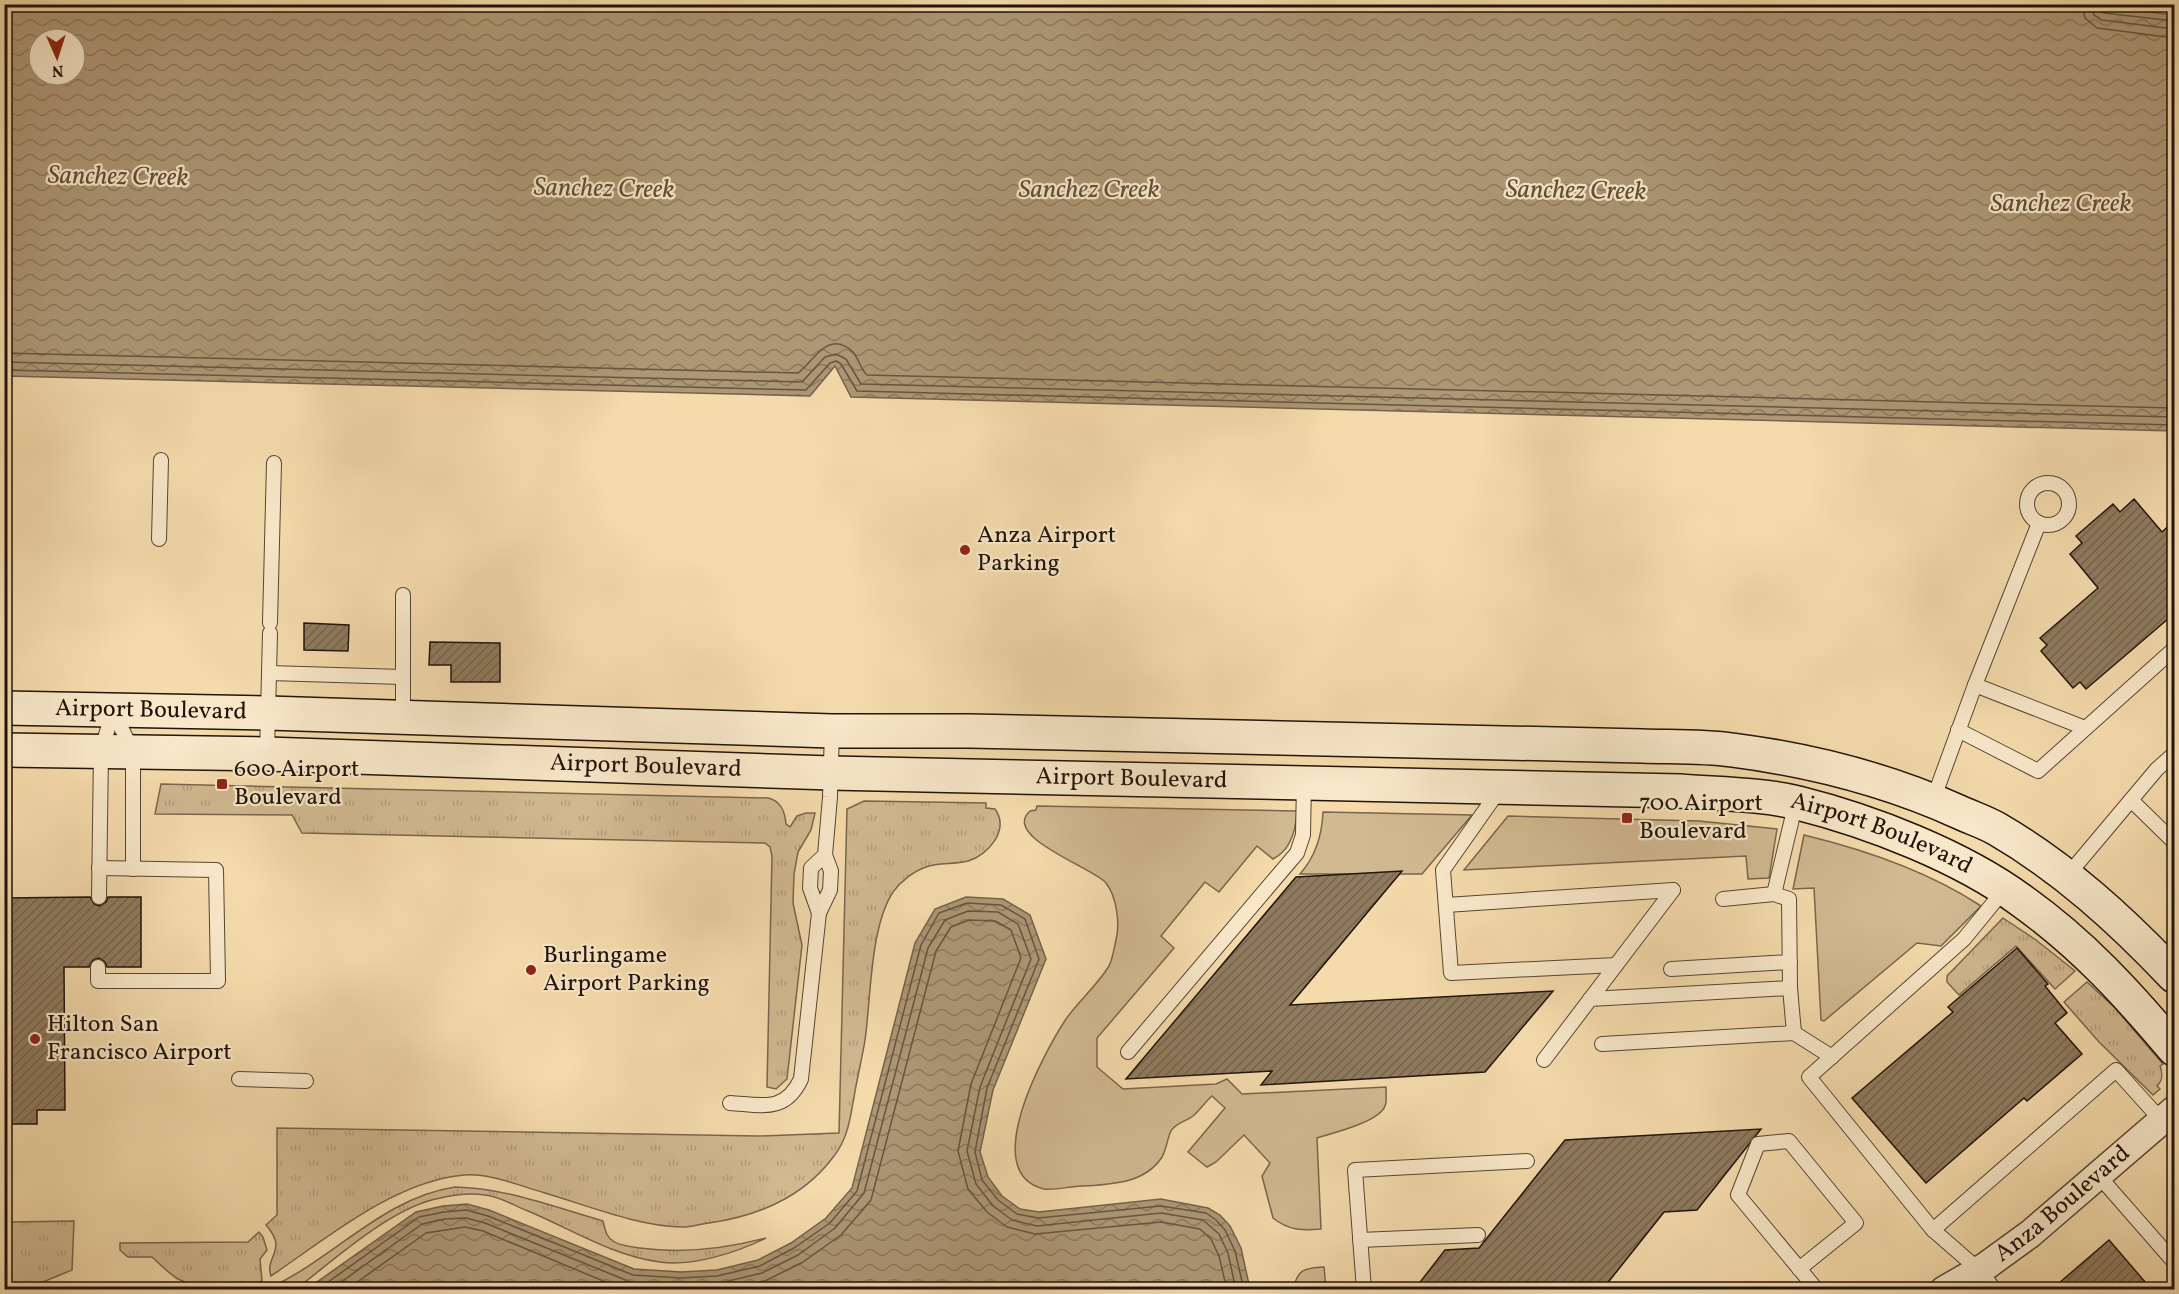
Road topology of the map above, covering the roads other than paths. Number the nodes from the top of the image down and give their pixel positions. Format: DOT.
graph roads {
  1 [pos="161,460"];
  2 [pos="274,463"];
  3 [pos="2038,523"];
  4 [pos="159,538"];
  5 [pos="403,595"];
  6 [pos="2175,650"];
  7 [pos="269,673"];
  8 [pos="403,677"];
  9 [pos="1975,685"];
  10 [pos="4,708"];
  11 [pos="113,711"];
  12 [pos="268,713"];
  13 [pos="403,717"];
  14 [pos="591,722"];
  15 [pos="2085,728"];
  16 [pos="969,730"];
  17 [pos="1958,730"];
  18 [pos="832,731"];
  19 [pos="1307,738"];
  20 [pos="4,750"];
  21 [pos="117,752"];
  22 [pos="267,754"];
  23 [pos="2175,754"];
  24 [pos="402,759"];
  25 [pos="1806,762"];
  26 [pos="588,765"];
  27 [pos="831,773"];
  28 [pos="965,776"];
  29 [pos="1304,783"];
  30 [pos="1501,787"];
  31 [pos="1932,800"];
  32 [pos="2131,800"];
  33 [pos="1796,802"];
  34 [pos="2175,842"];
  35 [pos="825,855"];
  36 [pos="99,868"];
  37 [pos="133,869"];
  38 [pos="2067,876"];
  39 [pos="2004,890"];
  40 [pos="1774,894"];
  41 [pos="99,897"];
  42 [pos="1724,899"];
  43 [pos="1446,905"];
  44 [pos="819,913"];
  45 [pos="1790,962"];
  46 [pos="1616,965"];
  47 [pos="98,967"];
  48 [pos="1671,969"];
  49 [pos="2175,976"];
  50 [pos="1790,988"];
  51 [pos="1590,999"];
  52 [pos="1794,1033"];
  53 [pos="1602,1044"];
  54 [pos="2175,1049"];
  55 [pos="1128,1052"];
  56 [pos="1832,1057"];
  57 [pos="1544,1060"];
  58 [pos="239,1079"];
  59 [pos="306,1081"];
  60 [pos="730,1103"];
  61 [pos="2168,1115"];
  62 [pos="1527,1161"];
  63 [pos="2098,1175"];
  64 [pos="1934,1230"];
  65 [pos="1478,1235"];
  66 [pos="1360,1240"];
  67 [pos="2175,1262"];
  68 [pos="1799,1269"];
  69 [pos="1987,1280"];
  70 [pos="1364,1290"];
  71 [pos="1817,1290"];
  72 [pos="1944,1290"];
  1 -- 4 [label="lane"];
  2 -- 7 [label="lane"];
  3 -- 9 [label="lane"];
  5 -- 8 [label="lane"];
  6 -- 15 [label="lane"];
  7 -- 8 [label="lane"];
  7 -- 12 [label="lane"];
  8 -- 13 [label="lane"];
  9 -- 15 [label="lane"];
  9 -- 17 [label="lane"];
  10 -- 11 [label="main road, Airport Boulevard"];
  11 -- 12 [label="main road, Airport Boulevard"];
  11 -- 21 [label="lane"];
  11 -- 21 [label="lane"];
  12 -- 13 [label="main road, Airport Boulevard"];
  12 -- 22 [label="lane"];
  13 -- 14 [label="main road, Airport Boulevard"];
  13 -- 24 [label="main road"];
  14 -- 18 [label="main road, Airport Boulevard"];
  14 -- 26 [label="main road"];
  15 -- 17 [label="lane"];
  16 -- 18 [label="main road, Airport Boulevard"];
  16 -- 19 [label="main road, Airport Boulevard"];
  16 -- 28 [label="main road"];
  17 -- 31 [label="lane"];
  18 -- 27 [label="lane"];
  19 -- 25 [label="main road, Airport Boulevard"];
  19 -- 29 [label="main road"];
  20 -- 21 [label="main road, Airport Boulevard"];
  21 -- 22 [label="main road, Airport Boulevard"];
  21 -- 36 [label="lane"];
  21 -- 37 [label="lane"];
  22 -- 24 [label="main road, Airport Boulevard"];
  23 -- 32 [label="lane"];
  24 -- 26 [label="main road, Airport Boulevard"];
  25 -- 31 [label="main road, Airport Boulevard"];
  25 -- 33 [label="main road"];
  26 -- 27 [label="main road, Airport Boulevard"];
  27 -- 28 [label="main road, Airport Boulevard"];
  27 -- 35 [label="lane"];
  28 -- 29 [label="main road, Airport Boulevard"];
  29 -- 30 [label="main road, Airport Boulevard"];
  29 -- 55 [label="lane"];
  30 -- 33 [label="main road, Airport Boulevard"];
  30 -- 43 [label="lane"];
  31 -- 38 [label="main road, Airport Boulevard"];
  32 -- 34 [label="lane"];
  32 -- 38 [label="lane"];
  33 -- 39 [label="main road, Airport Boulevard"];
  33 -- 40 [label="lane"];
  35 -- 44 [label="lane"];
  35 -- 44 [label="lane"];
  36 -- 37 [label="lane"];
  36 -- 41 [label="lane"];
  37 -- 47 [label="lane"];
  38 -- 49 [label="main road, Airport Boulevard"];
  39 -- 54 [label="main road, Airport Boulevard"];
  39 -- 56 [label="lane"];
  40 -- 42 [label="lane"];
  40 -- 45 [label="lane"];
  43 -- 46 [label="lane"];
  43 -- 46 [label="lane"];
  44 -- 60 [label="lane"];
  45 -- 48 [label="lane"];
  45 -- 50 [label="lane"];
  46 -- 51 [label="lane"];
  50 -- 51 [label="lane"];
  50 -- 52 [label="lane"];
  51 -- 57 [label="lane"];
  52 -- 53 [label="lane"];
  52 -- 56 [label="lane"];
  56 -- 64 [label="lane"];
  58 -- 59 [label="lane"];
  61 -- 63 [label="street, Anza Boulevard"];
  61 -- 64 [label="lane"];
  62 -- 66 [label="lane"];
  63 -- 67 [label="lane"];
  63 -- 69 [label="street, Anza Boulevard"];
  64 -- 69 [label="lane"];
  65 -- 66 [label="lane"];
  66 -- 70 [label="lane"];
  68 -- 68 [label="lane"];
  68 -- 71 [label="lane"];
  69 -- 72 [label="street, Anza Boulevard"];
}
